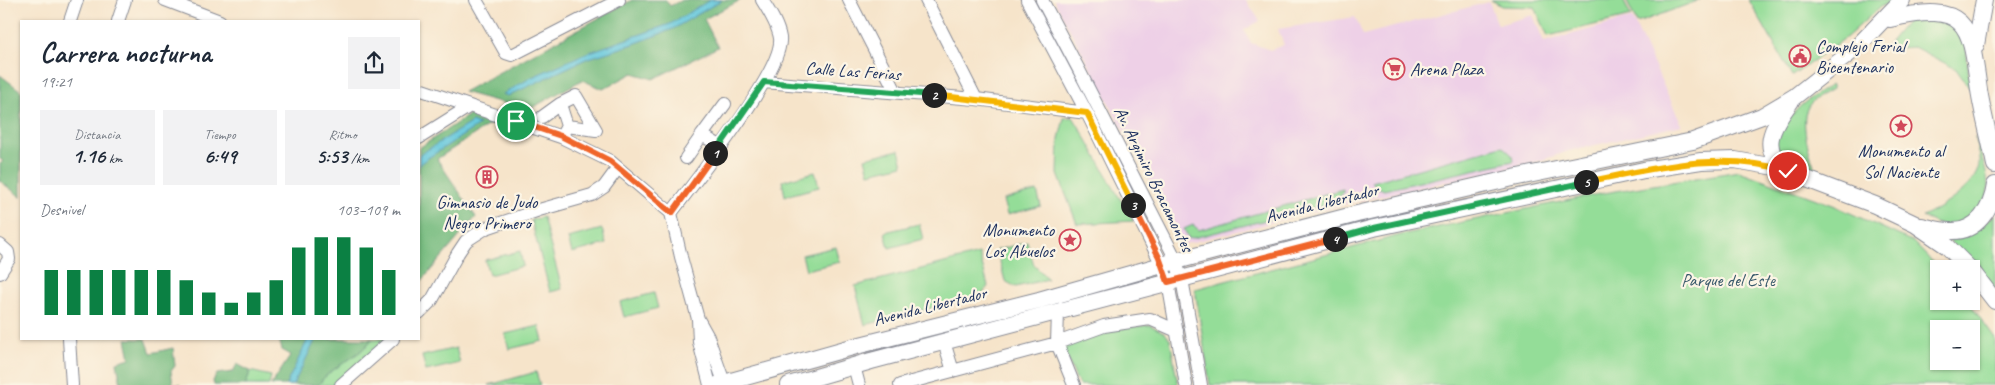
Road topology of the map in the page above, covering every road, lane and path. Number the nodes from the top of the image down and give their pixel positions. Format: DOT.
graph roads {
  1 [pos="77,0"];
  2 [pos="125,0"];
  3 [pos="165,0"];
  4 [pos="476,0"];
  5 [pos="619,0"];
  6 [pos="762,0"];
  7 [pos="849,0"];
  8 [pos="926,0"];
  9 [pos="1027,0"];
  10 [pos="1042,0"];
  11 [pos="1902,0"];
  12 [pos="1984,0"];
  13 [pos="202,18"];
  14 [pos="70,20"];
  15 [pos="118,20"];
  16 [pos="1879,25"];
  17 [pos="1974,52"];
  18 [pos="764,82"];
  19 [pos="420,89"];
  20 [pos="896,92"];
  21 [pos="1794,97"];
  22 [pos="976,99"];
  23 [pos="560,104"];
  24 [pos="726,104"];
  25 [pos="470,106"];
  26 [pos="1087,113"];
  27 [pos="542,117"];
  28 [pos="565,128"];
  29 [pos="702,135"];
  30 [pos="420,137"];
  31 [pos="720,146"];
  32 [pos="686,158"];
  33 [pos="1995,165"];
  34 [pos="618,168"];
  35 [pos="1788,171"];
  36 [pos="1995,185"];
  37 [pos="672,213"];
  38 [pos="1915,224"];
  39 [pos="0,245"];
  40 [pos="1962,260"];
  41 [pos="1169,263"];
  42 [pos="0,273"];
  43 [pos="1175,280"];
  44 [pos="1980,281"];
  45 [pos="1995,301"];
  46 [pos="420,312"];
  47 [pos="1058,312"];
  48 [pos="1177,331"];
  49 [pos="69,340"];
  50 [pos="391,340"];
  51 [pos="944,342"];
  52 [pos="1057,343"];
  53 [pos="854,366"];
  54 [pos="953,371"];
  55 [pos="719,384"];
  56 [pos="72,385"];
  57 [pos="341,385"];
  58 [pos="789,385"];
  59 [pos="859,385"];
  60 [pos="900,385"];
  61 [pos="1074,385"];
  62 [pos="1186,385"];
  63 [pos="1201,385"];
  1 -- 14 [label="street"];
  2 -- 15 [label="street"];
  3 -- 13 [label="street"];
  4 -- 5 [label="street"];
  6 -- 18 [label="street"];
  7 -- 20 [label="street"];
  8 -- 22 [label="street"];
  9 -- 26 [label="street"];
  10 -- 41 [label="street, Av. Argimiro Bracamontes"];
  11 -- 16 [label="main road, Avenida Libertador"];
  12 -- 17 [label="main road"];
  16 -- 17 [label="main road"];
  16 -- 21 [label="main road, Avenida Libertador"];
  17 -- 33 [label="main road"];
  18 -- 20 [label="street, Calle Las Ferias"];
  18 -- 31 [label="street"];
  19 -- 25 [label="street"];
  20 -- 22 [label="street, Calle Las Ferias"];
  21 -- 35 [label="main road"];
  21 -- 41 [label="main road, Avenida Libertador"];
  22 -- 26 [label="street, Calle Las Ferias"];
  23 -- 27 [label="street"];
  23 -- 28 [label="street"];
  23 -- 28 [label="street"];
  24 -- 29 [label="street"];
  25 -- 28 [label="street"];
  25 -- 30 [label="street"];
  26 -- 41 [label="street"];
  28 -- 34 [label="street"];
  29 -- 31 [label="street"];
  29 -- 32 [label="street"];
  31 -- 37 [label="street"];
  34 -- 37 [label="street"];
  34 -- 46 [label="street"];
  35 -- 38 [label="main road, Avenida Libertador"];
  35 -- 43 [label="main road, Avenida Libertador"];
  36 -- 38 [label="main road"];
  37 -- 55 [label="street"];
  38 -- 40 [label="main road"];
  39 -- 42 [label="street"];
  41 -- 43 [label="street"];
  41 -- 55 [label="main road, Avenida Libertador"];
  43 -- 47 [label="main road, Avenida Libertador"];
  43 -- 48 [label="street"];
  43 -- 63 [label="street, Av. Argimiro Bracamontes"];
  44 -- 45 [label="main road"];
  47 -- 51 [label="main road, Avenida Libertador"];
  47 -- 52 [label="street"];
  48 -- 52 [label="street"];
  48 -- 62 [label="street"];
  49 -- 56 [label="street"];
  50 -- 57 [label="street"];
  51 -- 53 [label="main road, Avenida Libertador"];
  51 -- 54 [label="street"];
  52 -- 54 [label="street"];
  52 -- 61 [label="street"];
  53 -- 58 [label="main road, Avenida Libertador"];
  53 -- 59 [label="street"];
  54 -- 60 [label="street"];
}
